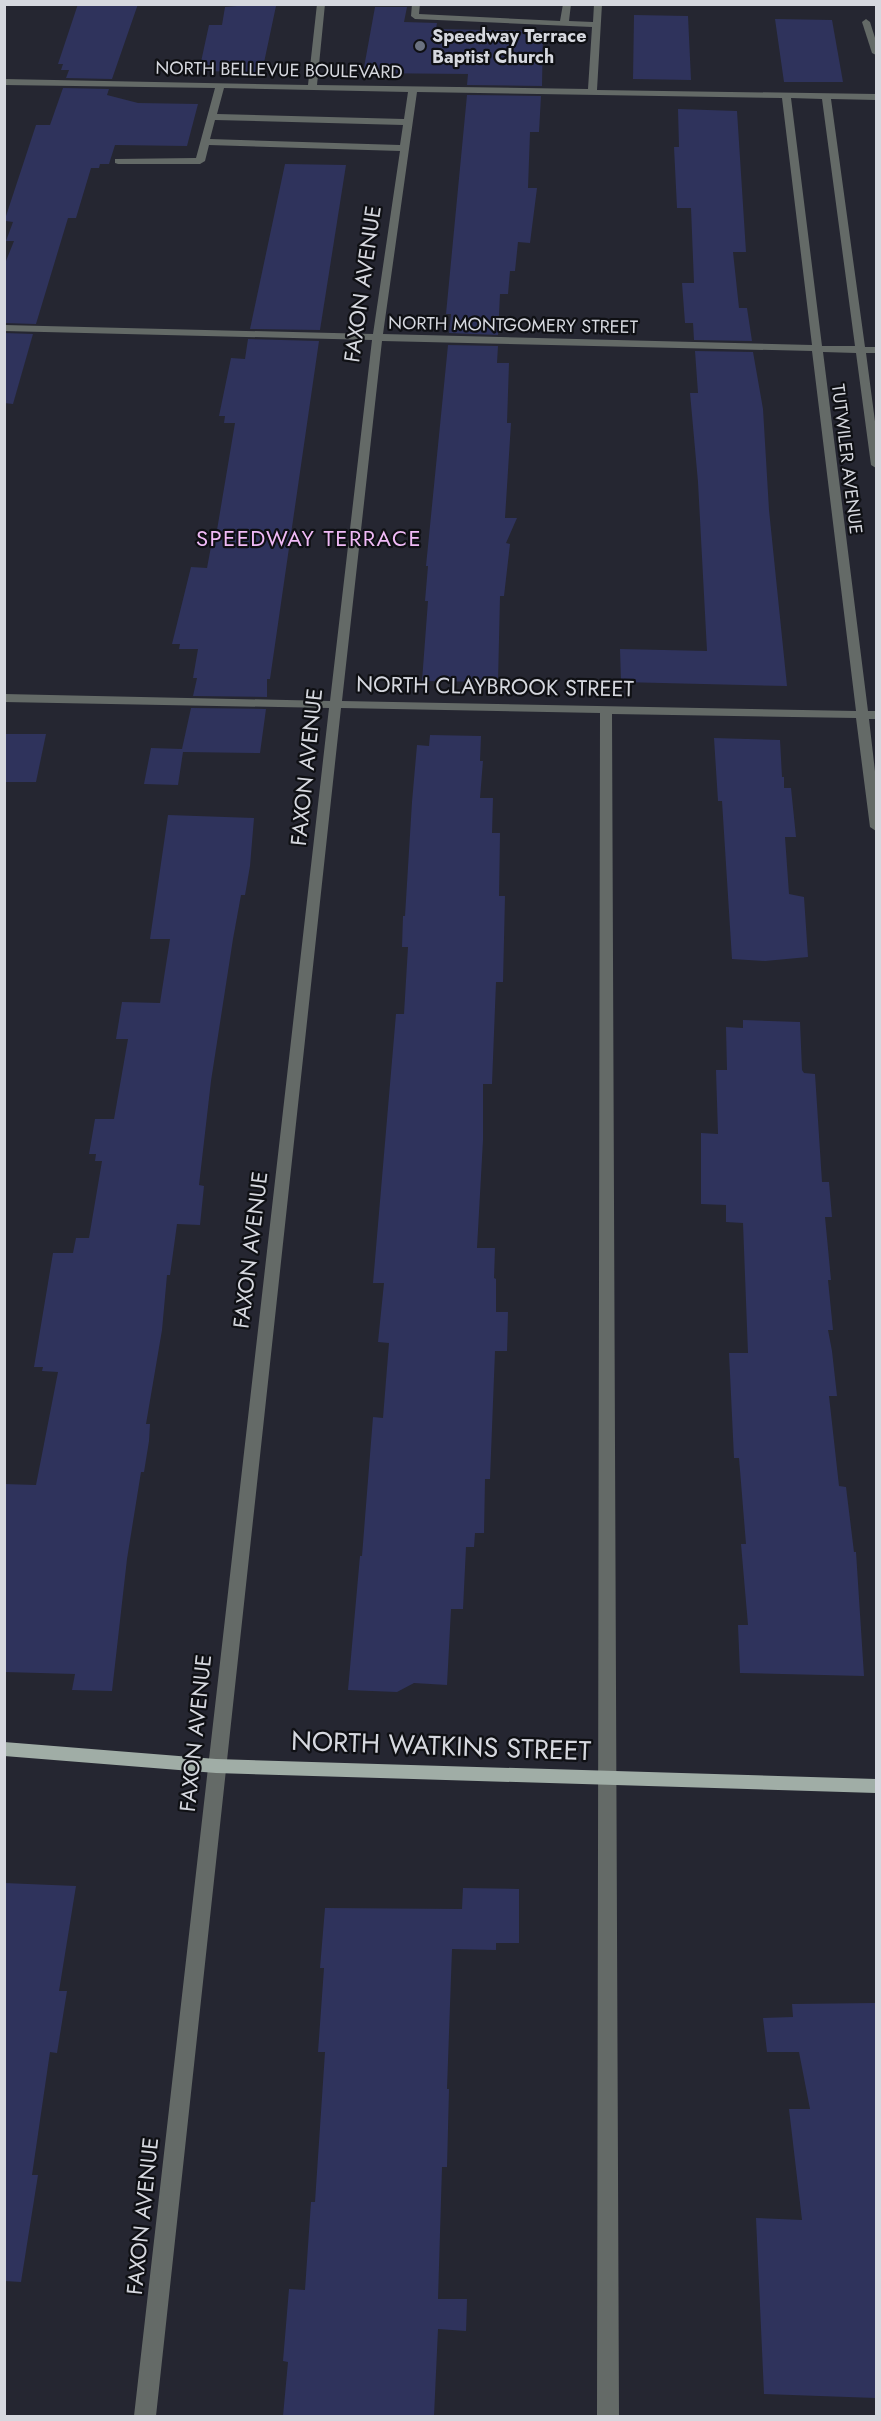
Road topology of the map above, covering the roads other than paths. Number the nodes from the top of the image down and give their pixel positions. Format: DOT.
graph roads {
  1 [pos="321,4"];
  2 [pos="416,4"];
  3 [pos="567,4"];
  4 [pos="598,4"];
  5 [pos="866,22"];
  6 [pos="564,23"];
  7 [pos="597,25"];
  8 [pos="876,53"];
  9 [pos="4,82"];
  10 [pos="219,85"];
  11 [pos="312,86"];
  12 [pos="413,90"];
  13 [pos="592,92"];
  14 [pos="786,96"];
  15 [pos="826,96"];
  16 [pos="876,97"];
  17 [pos="211,117"];
  18 [pos="408,122"];
  19 [pos="205,142"];
  20 [pos="405,148"];
  21 [pos="118,161"];
  22 [pos="4,328"];
  23 [pos="377,339"];
  24 [pos="816,349"];
  25 [pos="859,350"];
  26 [pos="876,350"];
  27 [pos="876,465"];
  28 [pos="4,698"];
  29 [pos="337,704"];
  30 [pos="606,709"];
  31 [pos="863,714"];
  32 [pos="876,715"];
  33 [pos="876,827"];
  34 [pos="4,1749"];
  35 [pos="216,1766"];
  36 [pos="609,1778"];
  37 [pos="876,1786"];
  38 [pos="145,2416"];
  39 [pos="609,2416"];
  1 -- 11 [label="street"];
  2 -- 6 [label="street"];
  3 -- 6 [label="street"];
  4 -- 7 [label="street"];
  5 -- 8 [label="street"];
  6 -- 7 [label="street"];
  7 -- 13 [label="street"];
  9 -- 10 [label="street, NORTH BELLEVUE BOULEVARD"];
  10 -- 11 [label="street, NORTH BELLEVUE BOULEVARD"];
  10 -- 17 [label="street"];
  11 -- 12 [label="street, NORTH BELLEVUE BOULEVARD"];
  12 -- 13 [label="street, NORTH BELLEVUE BOULEVARD"];
  12 -- 18 [label="street, FAXON AVENUE"];
  13 -- 14 [label="street, NORTH BELLEVUE BOULEVARD"];
  14 -- 15 [label="street, NORTH BELLEVUE BOULEVARD"];
  14 -- 24 [label="street, TUTWILER AVENUE"];
  15 -- 16 [label="street, NORTH BELLEVUE BOULEVARD"];
  15 -- 25 [label="street, TUTWILER AVENUE"];
  17 -- 18 [label="street"];
  17 -- 19 [label="street"];
  18 -- 20 [label="street, FAXON AVENUE"];
  19 -- 20 [label="street"];
  19 -- 21 [label="street"];
  20 -- 23 [label="street, FAXON AVENUE"];
  22 -- 23 [label="street, NORTH MONTGOMERY STREET"];
  23 -- 24 [label="street, NORTH MONTGOMERY STREET"];
  23 -- 29 [label="street, FAXON AVENUE"];
  24 -- 25 [label="street, NORTH MONTGOMERY STREET"];
  24 -- 31 [label="street, TUTWILER AVENUE"];
  25 -- 26 [label="street, NORTH MONTGOMERY STREET"];
  25 -- 27 [label="street, TUTWILER AVENUE"];
  28 -- 29 [label="street, NORTH CLAYBROOK STREET"];
  29 -- 30 [label="street, NORTH CLAYBROOK STREET"];
  29 -- 35 [label="street, FAXON AVENUE"];
  30 -- 31 [label="street, NORTH CLAYBROOK STREET"];
  30 -- 36 [label="street"];
  31 -- 32 [label="street, NORTH CLAYBROOK STREET"];
  31 -- 33 [label="street, TUTWILER AVENUE"];
  34 -- 35 [label="main road, NORTH WATKINS STREET"];
  35 -- 36 [label="main road, NORTH WATKINS STREET"];
  35 -- 38 [label="street, FAXON AVENUE"];
  36 -- 37 [label="main road, NORTH WATKINS STREET"];
  36 -- 39 [label="street"];
}
